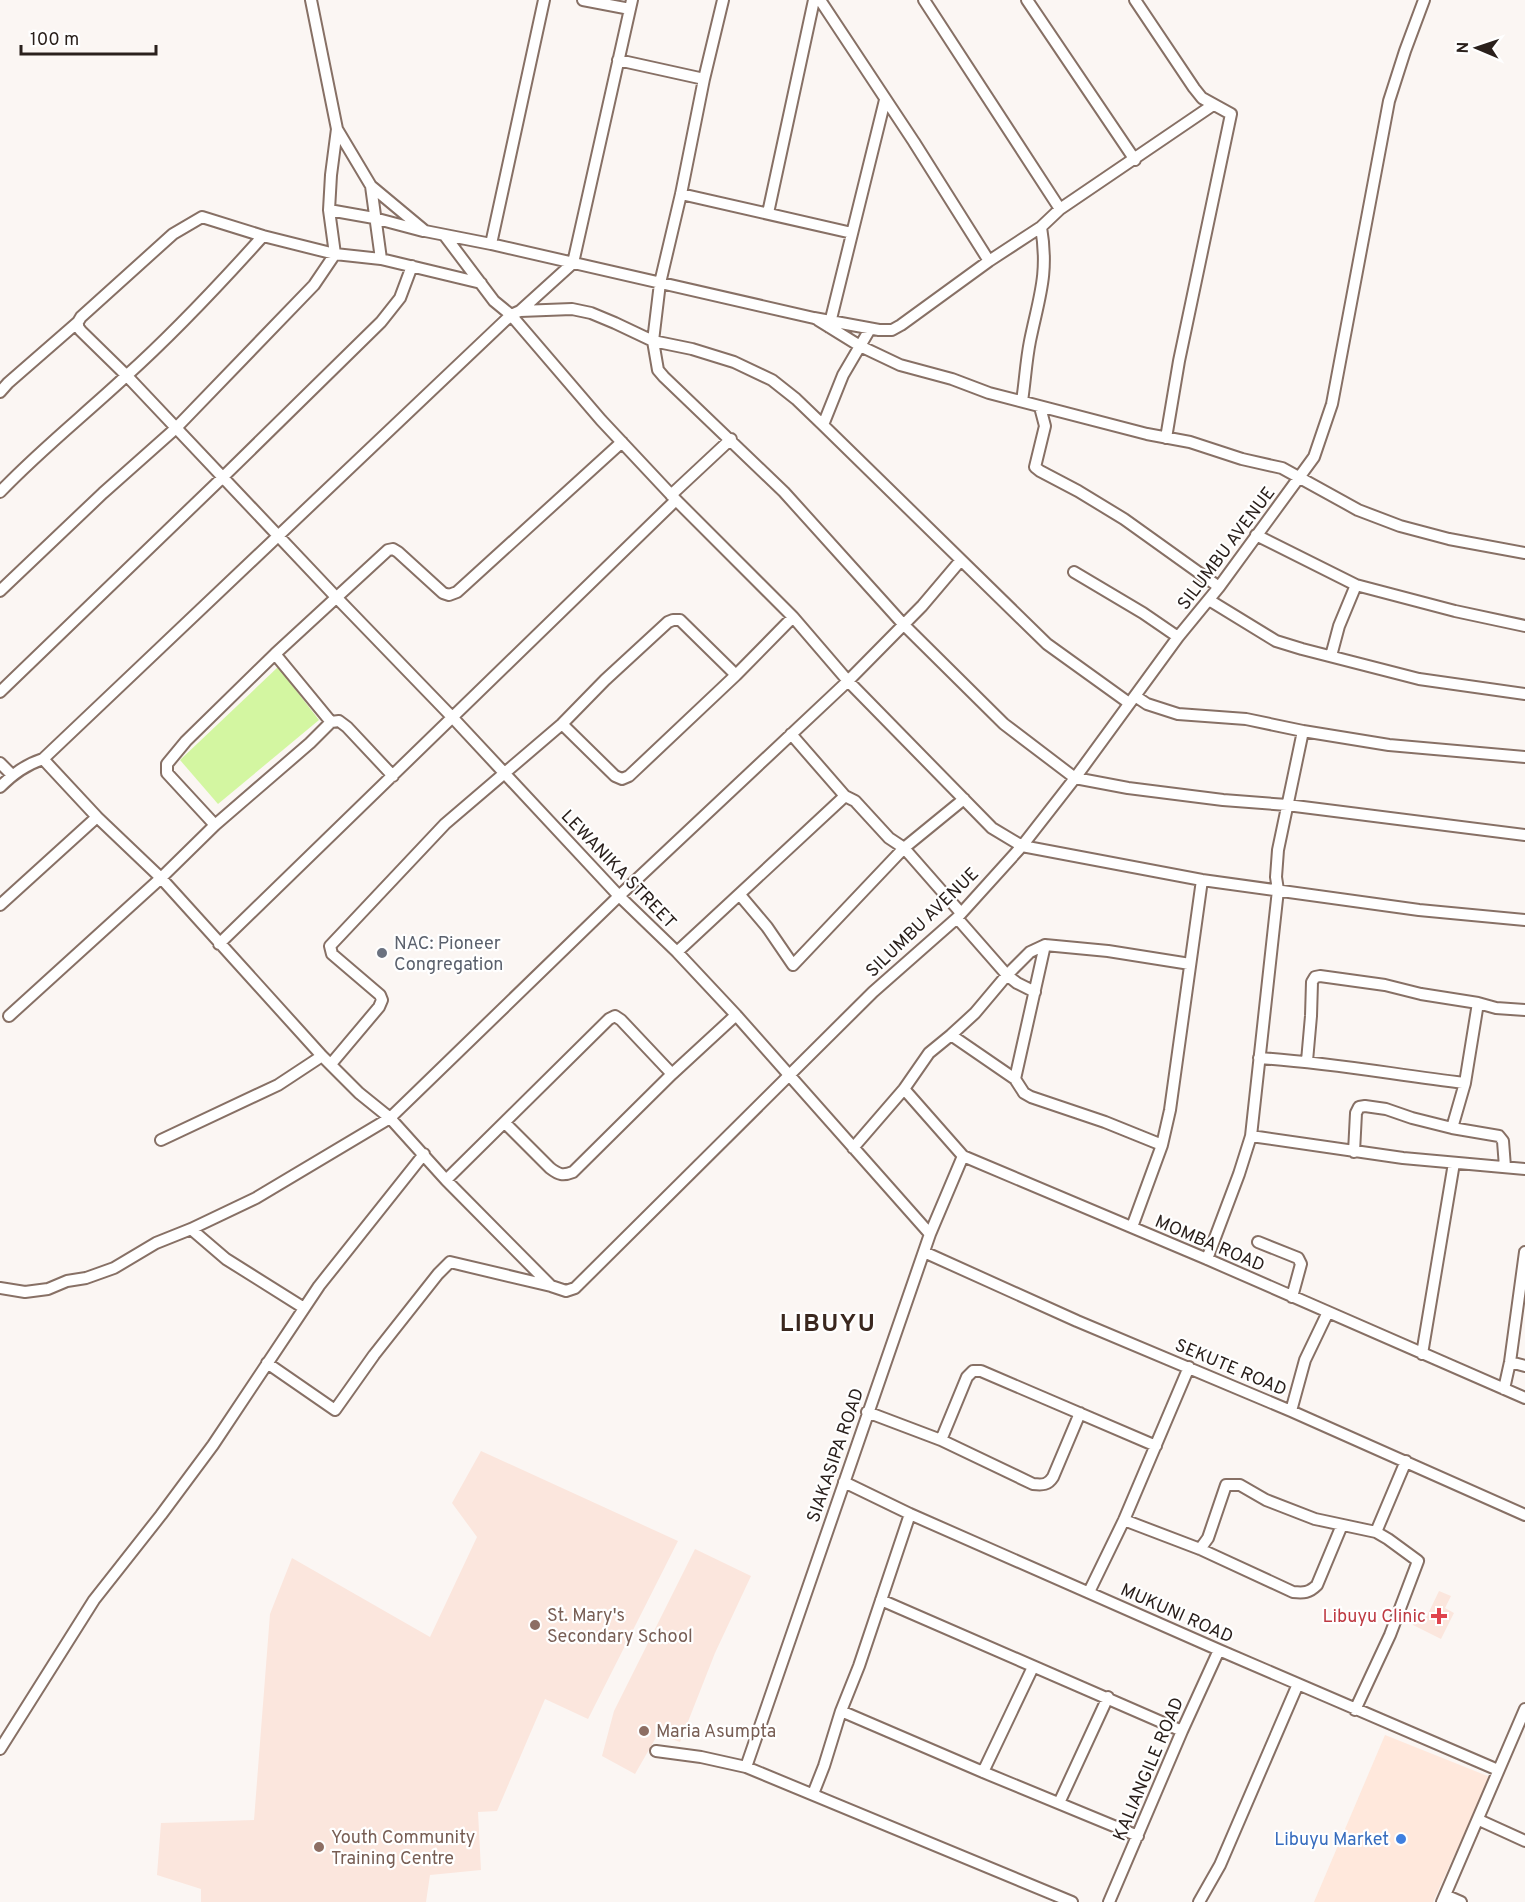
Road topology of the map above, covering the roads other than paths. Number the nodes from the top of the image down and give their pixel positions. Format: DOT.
graph roads {
  1 [pos="310,0"];
  2 [pos="544,0"];
  3 [pos="583,0"];
  4 [pos="723,0"];
  5 [pos="814,0"];
  6 [pos="820,0"];
  7 [pos="924,0"];
  8 [pos="1027,0"];
  9 [pos="1135,0"];
  10 [pos="1424,0"];
  11 [pos="631,5"];
  12 [pos="618,60"];
  13 [pos="704,79"];
  14 [pos="885,100"];
  15 [pos="1213,105"];
  16 [pos="337,129"];
  17 [pos="1135,160"];
  18 [pos="371,186"];
  19 [pos="681,195"];
  20 [pos="1060,209"];
  21 [pos="329,210"];
  22 [pos="768,213"];
  23 [pos="374,218"];
  24 [pos="1041,227"];
  25 [pos="426,231"];
  26 [pos="852,233"];
  27 [pos="263,236"];
  28 [pos="445,236"];
  29 [pos="491,244"];
  30 [pos="335,254"];
  31 [pos="381,259"];
  32 [pos="988,261"];
  33 [pos="573,263"];
  34 [pos="412,266"];
  35 [pos="481,283"];
  36 [pos="660,283"];
  37 [pos="515,313"];
  38 [pos="78,321"];
  39 [pos="830,324"];
  40 [pos="870,329"];
  41 [pos="653,341"];
  42 [pos="860,346"];
  43 [pos="127,376"];
  44 [pos="0,392"];
  45 [pos="1022,401"];
  46 [pos="1040,407"];
  47 [pos="823,425"];
  48 [pos="175,429"];
  49 [pos="1166,438"];
  50 [pos="731,439"];
  51 [pos="622,442"];
  52 [pos="222,478"];
  53 [pos="1300,478"];
  54 [pos="0,492"];
  55 [pos="674,498"];
  56 [pos="278,535"];
  57 [pos="1256,535"];
  58 [pos="1525,553"];
  59 [pos="961,561"];
  60 [pos="1074,572"];
  61 [pos="1356,585"];
  62 [pos="1219,587"];
  63 [pos="0,591"];
  64 [pos="336,597"];
  65 [pos="1209,600"];
  66 [pos="793,617"];
  67 [pos="903,624"];
  68 [pos="1525,626"];
  69 [pos="1178,637"];
  70 [pos="275,654"];
  71 [pos="1331,656"];
  72 [pos="736,675"];
  73 [pos="848,681"];
  74 [pos="0,692"];
  75 [pos="1525,693"];
  76 [pos="1132,699"];
  77 [pos="453,717"];
  78 [pos="331,722"];
  79 [pos="562,724"];
  80 [pos="1303,731"];
  81 [pos="791,734"];
  82 [pos="1525,757"];
  83 [pos="43,759"];
  84 [pos="0,763"];
  85 [pos="505,773"];
  86 [pos="12,775"];
  87 [pos="393,776"];
  88 [pos="1075,778"];
  89 [pos="0,787"];
  90 [pos="844,796"];
  91 [pos="964,799"];
  92 [pos="1287,806"];
  93 [pos="97,817"];
  94 [pos="215,825"];
  95 [pos="1525,835"];
  96 [pos="1022,846"];
  97 [pos="904,848"];
  98 [pos="161,879"];
  99 [pos="1202,880"];
  100 [pos="1278,890"];
  101 [pos="740,895"];
  102 [pos="619,896"];
  103 [pos="0,905"];
  104 [pos="959,916"];
  105 [pos="1525,920"];
  106 [pos="219,944"];
  107 [pos="1045,945"];
  108 [pos="677,952"];
  109 [pos="1190,964"];
  110 [pos="1006,975"];
  111 [pos="1035,992"];
  112 [pos="1478,1003"];
  113 [pos="1525,1010"];
  114 [pos="736,1015"];
  115 [pos="9,1016"];
  116 [pos="951,1035"];
  117 [pos="322,1056"];
  118 [pos="1259,1058"];
  119 [pos="1306,1061"];
  120 [pos="331,1064"];
  121 [pos="672,1074"];
  122 [pos="789,1076"];
  123 [pos="1015,1080"];
  124 [pos="1465,1083"];
  125 [pos="904,1089"];
  126 [pos="390,1118"];
  127 [pos="505,1123"];
  128 [pos="1452,1128"];
  129 [pos="1251,1136"];
  130 [pos="161,1140"];
  131 [pos="1162,1145"];
  132 [pos="853,1148"];
  133 [pos="1354,1152"];
  134 [pos="424,1154"];
  135 [pos="963,1156"];
  136 [pos="1454,1164"];
  137 [pos="1504,1167"];
  138 [pos="1525,1169"];
  139 [pos="447,1180"];
  140 [pos="1132,1227"];
  141 [pos="191,1229"];
  142 [pos="930,1234"];
  143 [pos="1258,1242"];
  144 [pos="924,1252"];
  145 [pos="1525,1252"];
  146 [pos="1207,1259"];
  147 [pos="1523,1280"];
  148 [pos="551,1286"];
  149 [pos="0,1288"];
  150 [pos="1292,1297"];
  151 [pos="303,1308"];
  152 [pos="1328,1312"];
  153 [pos="1422,1354"];
  154 [pos="1510,1362"];
  155 [pos="267,1363"];
  156 [pos="1525,1366"];
  157 [pos="1189,1367"];
  158 [pos="1504,1389"];
  159 [pos="1525,1398"];
  160 [pos="1291,1410"];
  161 [pos="867,1412"];
  162 [pos="1080,1413"];
  163 [pos="941,1440"];
  164 [pos="1156,1446"];
  165 [pos="1406,1461"];
  166 [pos="844,1482"];
  167 [pos="910,1514"];
  168 [pos="1525,1515"];
  169 [pos="1124,1520"];
  170 [pos="1342,1525"];
  171 [pos="1376,1532"];
  172 [pos="1200,1549"];
  173 [pos="1089,1592"];
  174 [pos="881,1599"];
  175 [pos="1219,1650"];
  176 [pos="1033,1667"];
  177 [pos="1298,1684"];
  178 [pos="1108,1697"];
  179 [pos="1525,1709"];
  180 [pos="1355,1710"];
  181 [pos="841,1711"];
  182 [pos="1182,1731"];
  183 [pos="0,1749"];
  184 [pos="656,1751"];
  185 [pos="746,1767"];
  186 [pos="1498,1770"];
  187 [pos="983,1772"];
  188 [pos="813,1794"];
  189 [pos="1059,1803"];
  190 [pos="1479,1820"];
  191 [pos="1138,1836"];
  192 [pos="1525,1840"];
  193 [pos="1444,1898"];
  194 [pos="1072,1902"];
  195 [pos="1109,1902"];
  196 [pos="1199,1902"];
  197 [pos="1461,1902"];
  1 -- 16 [label="street"];
  2 -- 29 [label="street"];
  3 -- 11 [label="street"];
  4 -- 13 [label="street"];
  5 -- 22 [label="street"];
  6 -- 14 [label="street"];
  7 -- 20 [label="street"];
  8 -- 17 [label="street"];
  9 -- 15 [label="street"];
  10 -- 53 [label="street, SILUMBU AVENUE"];
  11 -- 12 [label="street"];
  12 -- 13 [label="street"];
  12 -- 33 [label="street"];
  13 -- 19 [label="street"];
  14 -- 26 [label="street"];
  14 -- 32 [label="street"];
  15 -- 17 [label="street"];
  15 -- 49 [label="street"];
  16 -- 18 [label="street"];
  16 -- 21 [label="street"];
  17 -- 20 [label="street"];
  18 -- 23 [label="street"];
  18 -- 25 [label="street"];
  19 -- 22 [label="street"];
  19 -- 36 [label="street"];
  20 -- 24 [label="street"];
  21 -- 23 [label="street"];
  21 -- 30 [label="street"];
  22 -- 26 [label="street"];
  23 -- 25 [label="street"];
  23 -- 31 [label="street"];
  24 -- 32 [label="street"];
  24 -- 45 [label="street"];
  25 -- 28 [label="street"];
  26 -- 39 [label="street"];
  27 -- 30 [label="street"];
  27 -- 38 [label="street"];
  27 -- 43 [label="street"];
  28 -- 29 [label="street"];
  28 -- 35 [label="street"];
  29 -- 33 [label="street"];
  30 -- 31 [label="street"];
  30 -- 48 [label="street"];
  31 -- 34 [label="street"];
  32 -- 40 [label="street"];
  33 -- 36 [label="street"];
  33 -- 37 [label="street"];
  34 -- 35 [label="street"];
  34 -- 52 [label="street"];
  35 -- 37 [label="street"];
  36 -- 39 [label="street"];
  36 -- 41 [label="street"];
  37 -- 41 [label="street"];
  37 -- 51 [label="street"];
  37 -- 56 [label="street"];
  38 -- 43 [label="street, LEWANIKA STREET"];
  38 -- 44 [label="street"];
  39 -- 40 [label="street"];
  39 -- 42 [label="street"];
  40 -- 42 [label="street"];
  41 -- 47 [label="street"];
  41 -- 50 [label="street"];
  42 -- 45 [label="street"];
  42 -- 47 [label="street"];
  43 -- 48 [label="street, LEWANIKA STREET"];
  43 -- 54 [label="street"];
  45 -- 46 [label="street"];
  46 -- 49 [label="street"];
  46 -- 62 [label="street"];
  47 -- 59 [label="street"];
  48 -- 52 [label="street, LEWANIKA STREET"];
  48 -- 63 [label="street"];
  49 -- 53 [label="street"];
  50 -- 55 [label="street"];
  50 -- 67 [label="street"];
  51 -- 55 [label="street"];
  51 -- 64 [label="street"];
  52 -- 56 [label="street, LEWANIKA STREET"];
  52 -- 74 [label="street"];
  53 -- 57 [label="street, SILUMBU AVENUE"];
  53 -- 58 [label="street"];
  55 -- 66 [label="street"];
  55 -- 77 [label="street"];
  56 -- 64 [label="street, LEWANIKA STREET"];
  56 -- 83 [label="street"];
  57 -- 61 [label="street"];
  57 -- 62 [label="street, SILUMBU AVENUE"];
  59 -- 67 [label="street"];
  59 -- 76 [label="street"];
  60 -- 69 [label="street"];
  61 -- 68 [label="street"];
  61 -- 71 [label="street"];
  62 -- 65 [label="street, SILUMBU AVENUE"];
  64 -- 70 [label="street"];
  64 -- 77 [label="street, LEWANIKA STREET"];
  65 -- 69 [label="street, SILUMBU AVENUE"];
  65 -- 71 [label="street"];
  66 -- 72 [label="street"];
  66 -- 73 [label="street"];
  67 -- 73 [label="street"];
  67 -- 88 [label="street"];
  69 -- 76 [label="street, SILUMBU AVENUE"];
  70 -- 78 [label="street"];
  70 -- 94 [label="street"];
  71 -- 75 [label="street"];
  72 -- 79 [label="street"];
  72 -- 79 [label="street"];
  73 -- 81 [label="street"];
  73 -- 91 [label="street"];
  76 -- 80 [label="street"];
  76 -- 88 [label="street, SILUMBU AVENUE"];
  77 -- 85 [label="street, LEWANIKA STREET"];
  77 -- 87 [label="street"];
  78 -- 87 [label="street"];
  78 -- 94 [label="street"];
  79 -- 85 [label="street"];
  80 -- 82 [label="street"];
  80 -- 92 [label="street"];
  81 -- 90 [label="street"];
  81 -- 102 [label="street"];
  83 -- 86 [label="street"];
  83 -- 93 [label="street"];
  84 -- 86 [label="street"];
  85 -- 102 [label="street, LEWANIKA STREET"];
  85 -- 120 [label="street"];
  86 -- 89 [label="street"];
  87 -- 106 [label="street"];
  88 -- 92 [label="street"];
  88 -- 96 [label="street, SILUMBU AVENUE"];
  90 -- 97 [label="street"];
  90 -- 101 [label="street"];
  91 -- 96 [label="street"];
  91 -- 97 [label="street"];
  92 -- 95 [label="street"];
  92 -- 100 [label="street"];
  93 -- 98 [label="street"];
  93 -- 103 [label="street"];
  94 -- 98 [label="street"];
  96 -- 99 [label="street"];
  96 -- 104 [label="street, SILUMBU AVENUE"];
  97 -- 101 [label="street"];
  97 -- 104 [label="street"];
  98 -- 106 [label="street"];
  98 -- 115 [label="street"];
  99 -- 100 [label="street"];
  99 -- 109 [label="street"];
  100 -- 105 [label="street"];
  100 -- 118 [label="street"];
  101 -- 108 [label="street"];
  102 -- 108 [label="street, LEWANIKA STREET"];
  102 -- 126 [label="street"];
  104 -- 110 [label="street"];
  104 -- 122 [label="street, SILUMBU AVENUE"];
  106 -- 117 [label="street"];
  107 -- 109 [label="street"];
  107 -- 110 [label="street"];
  107 -- 111 [label="street"];
  108 -- 114 [label="street, LEWANIKA STREET"];
  109 -- 131 [label="street"];
  110 -- 111 [label="street"];
  110 -- 116 [label="street"];
  111 -- 123 [label="street"];
  112 -- 113 [label="street"];
  112 -- 119 [label="street"];
  112 -- 124 [label="street"];
  114 -- 121 [label="street"];
  114 -- 122 [label="street, LEWANIKA STREET"];
  116 -- 123 [label="street"];
  116 -- 125 [label="street"];
  117 -- 120 [label="street"];
  117 -- 130 [label="street"];
  118 -- 119 [label="street"];
  118 -- 129 [label="street"];
  119 -- 124 [label="street"];
  120 -- 126 [label="street"];
  121 -- 127 [label="street"];
  121 -- 127 [label="street"];
  122 -- 132 [label="street, LEWANIKA STREET"];
  122 -- 148 [label="street, SILUMBU AVENUE"];
  123 -- 131 [label="street"];
  124 -- 128 [label="street"];
  125 -- 132 [label="street"];
  125 -- 135 [label="street, MOMBA ROAD"];
  126 -- 134 [label="street"];
  126 -- 141 [label="street"];
  127 -- 139 [label="street"];
  128 -- 133 [label="street"];
  128 -- 137 [label="street"];
  129 -- 133 [label="street"];
  129 -- 146 [label="street"];
  131 -- 140 [label="street"];
  132 -- 142 [label="street, LEWANIKA STREET"];
  133 -- 136 [label="street"];
  134 -- 139 [label="street"];
  134 -- 151 [label="street"];
  135 -- 140 [label="street, MOMBA ROAD"];
  135 -- 142 [label="street, SIAKASIPA ROAD"];
  136 -- 137 [label="street"];
  136 -- 153 [label="street"];
  137 -- 138 [label="street"];
  139 -- 148 [label="street"];
  140 -- 146 [label="street, MOMBA ROAD"];
  141 -- 149 [label="street"];
  141 -- 151 [label="street"];
  142 -- 144 [label="street, SIAKASIPA ROAD"];
  143 -- 150 [label="street"];
  144 -- 157 [label="street, SEKUTE ROAD"];
  144 -- 161 [label="street, SIAKASIPA ROAD"];
  145 -- 147 [label="street"];
  146 -- 150 [label="street, MOMBA ROAD"];
  147 -- 154 [label="street"];
  148 -- 155 [label="street"];
  150 -- 152 [label="street, MOMBA ROAD"];
  151 -- 155 [label="street"];
  152 -- 153 [label="street, MOMBA ROAD"];
  152 -- 160 [label="street"];
  153 -- 158 [label="street, MOMBA ROAD"];
  154 -- 156 [label="street"];
  154 -- 158 [label="street"];
  155 -- 183 [label="street"];
  157 -- 160 [label="street, SEKUTE ROAD"];
  157 -- 164 [label="street"];
  158 -- 159 [label="street, MOMBA ROAD"];
  160 -- 165 [label="street, SEKUTE ROAD"];
  161 -- 163 [label="street"];
  161 -- 166 [label="street, SIAKASIPA ROAD"];
  162 -- 163 [label="street"];
  162 -- 163 [label="street"];
  162 -- 164 [label="street"];
  164 -- 169 [label="street"];
  165 -- 168 [label="street, SEKUTE ROAD"];
  165 -- 171 [label="street"];
  166 -- 167 [label="street, MUKUNI ROAD"];
  166 -- 185 [label="street, SIAKASIPA ROAD"];
  167 -- 173 [label="street, MUKUNI ROAD"];
  167 -- 174 [label="street"];
  169 -- 172 [label="street"];
  169 -- 173 [label="street"];
  170 -- 171 [label="street"];
  170 -- 172 [label="street"];
  170 -- 172 [label="street"];
  171 -- 180 [label="street"];
  173 -- 175 [label="street, MUKUNI ROAD"];
  174 -- 176 [label="street"];
  174 -- 181 [label="street"];
  175 -- 177 [label="street, MUKUNI ROAD"];
  175 -- 182 [label="street, KALIANGILE ROAD"];
  176 -- 178 [label="street"];
  176 -- 187 [label="street"];
  177 -- 180 [label="street, MUKUNI ROAD"];
  177 -- 196 [label="street"];
  178 -- 182 [label="street"];
  178 -- 189 [label="street"];
  179 -- 186 [label="street"];
  180 -- 186 [label="street, MUKUNI ROAD"];
  181 -- 187 [label="street"];
  181 -- 188 [label="street"];
  182 -- 191 [label="street, KALIANGILE ROAD"];
  184 -- 185 [label="street"];
  185 -- 188 [label="street"];
  186 -- 190 [label="street"];
  187 -- 189 [label="street"];
  188 -- 194 [label="street"];
  189 -- 191 [label="street"];
  190 -- 192 [label="street"];
  190 -- 193 [label="street"];
  191 -- 195 [label="street, KALIANGILE ROAD"];
  193 -- 197 [label="street"];
}
